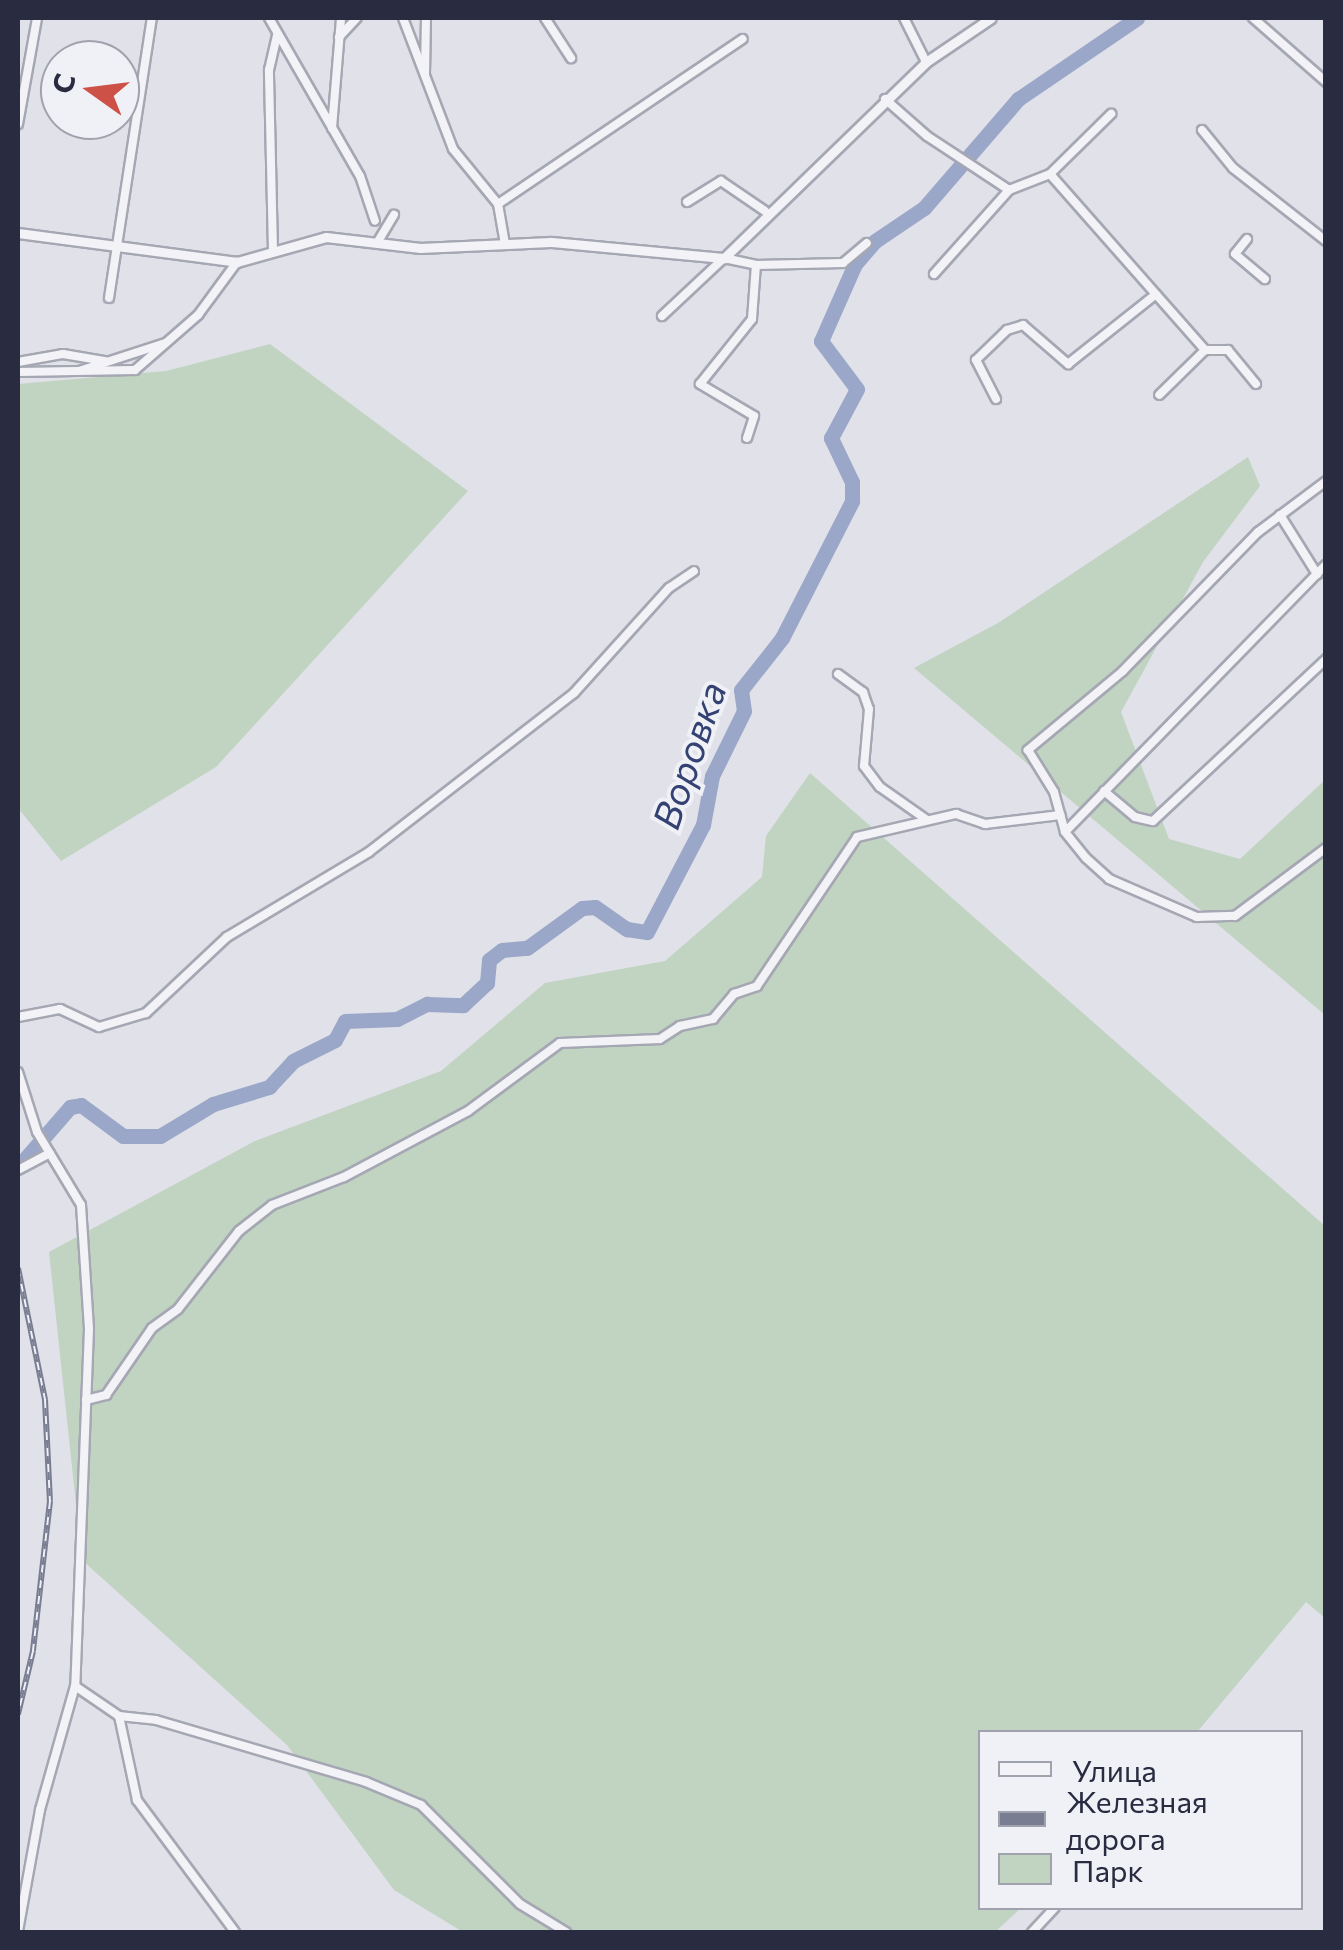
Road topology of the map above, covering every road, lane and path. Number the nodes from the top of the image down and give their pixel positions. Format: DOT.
graph roads {
  1 [pos="37,18"];
  2 [pos="152,18"];
  3 [pos="268,18"];
  4 [pos="341,18"];
  5 [pos="357,18"];
  6 [pos="393,18"];
  7 [pos="402,18"];
  8 [pos="426,18"];
  9 [pos="546,18"];
  10 [pos="904,18"];
  11 [pos="991,18"];
  12 [pos="1253,18"];
  13 [pos="405,30"];
  14 [pos="277,34"];
  15 [pos="339,37"];
  16 [pos="743,39"];
  17 [pos="572,58"];
  18 [pos="926,62"];
  19 [pos="426,74"];
  20 [pos="1326,82"];
  21 [pos="886,99"];
  22 [pos="1111,114"];
  23 [pos="18,124"];
  24 [pos="332,130"];
  25 [pos="1202,130"];
  26 [pos="1050,174"];
  27 [pos="1009,190"];
  28 [pos="687,202"];
  29 [pos="498,204"];
  30 [pos="766,211"];
  31 [pos="394,216"];
  32 [pos="375,221"];
  33 [pos="18,233"];
  34 [pos="1246,239"];
  35 [pos="1326,241"];
  36 [pos="377,243"];
  37 [pos="867,243"];
  38 [pos="504,244"];
  39 [pos="115,246"];
  40 [pos="274,251"];
  41 [pos="724,258"];
  42 [pos="237,262"];
  43 [pos="756,265"];
  44 [pos="934,274"];
  45 [pos="1265,279"];
  46 [pos="1156,294"];
  47 [pos="109,298"];
  48 [pos="662,316"];
  49 [pos="166,342"];
  50 [pos="1205,350"];
  51 [pos="104,360"];
  52 [pos="18,362"];
  53 [pos="18,372"];
  54 [pos="75,373"];
  55 [pos="1256,384"];
  56 [pos="1159,394"];
  57 [pos="996,399"];
  58 [pos="747,438"];
  59 [pos="1326,481"];
  60 [pos="1280,514"];
  61 [pos="1326,565"];
  62 [pos="694,571"];
  63 [pos="1317,574"];
  64 [pos="1326,659"];
  65 [pos="838,674"];
  66 [pos="1104,791"];
  67 [pos="1060,814"];
  68 [pos="928,820"];
  69 [pos="1065,832"];
  70 [pos="1326,848"];
  71 [pos="18,1017"];
  72 [pos="18,1072"];
  73 [pos="50,1153"];
  74 [pos="18,1170"];
  75 [pos="86,1400"];
  76 [pos="76,1686"];
  77 [pos="119,1716"];
  78 [pos="1052,1910"];
  79 [pos="18,1931"];
  80 [pos="235,1932"];
  81 [pos="566,1932"];
  82 [pos="1032,1932"];
  1 -- 23 [label="street"];
  2 -- 39 [label="street"];
  3 -- 14 [label="street"];
  4 -- 15 [label="street"];
  5 -- 15 [label="street"];
  6 -- 13 [label="street"];
  7 -- 13 [label="street"];
  8 -- 19 [label="street"];
  9 -- 17 [label="street"];
  10 -- 18 [label="street"];
  11 -- 18 [label="street"];
  12 -- 20 [label="street"];
  13 -- 19 [label="street"];
  14 -- 24 [label="street"];
  14 -- 40 [label="street"];
  15 -- 24 [label="street"];
  16 -- 29 [label="street"];
  18 -- 21 [label="street"];
  19 -- 29 [label="street"];
  21 -- 27 [label="street"];
  21 -- 30 [label="street"];
  22 -- 26 [label="street"];
  24 -- 32 [label="street"];
  25 -- 35 [label="street"];
  26 -- 27 [label="street"];
  26 -- 46 [label="street"];
  27 -- 44 [label="street"];
  28 -- 30 [label="street"];
  29 -- 38 [label="street"];
  30 -- 41 [label="street"];
  31 -- 36 [label="street"];
  33 -- 39 [label="street"];
  34 -- 45 [label="street"];
  36 -- 38 [label="street"];
  36 -- 40 [label="street"];
  37 -- 43 [label="street"];
  38 -- 41 [label="street"];
  39 -- 42 [label="street"];
  39 -- 47 [label="street"];
  40 -- 42 [label="street"];
  41 -- 43 [label="street"];
  41 -- 48 [label="street"];
  42 -- 49 [label="street"];
  43 -- 58 [label="street"];
  46 -- 50 [label="street"];
  46 -- 57 [label="street"];
  49 -- 51 [label="street"];
  49 -- 54 [label="street"];
  50 -- 55 [label="street"];
  50 -- 56 [label="street"];
  51 -- 52 [label="street"];
  51 -- 54 [label="street"];
  53 -- 54 [label="street"];
  59 -- 60 [label="street"];
  60 -- 63 [label="street"];
  60 -- 67 [label="street"];
  61 -- 63 [label="street"];
  62 -- 71 [label="street"];
  63 -- 66 [label="street"];
  64 -- 66 [label="street"];
  65 -- 68 [label="street"];
  66 -- 69 [label="street"];
  67 -- 68 [label="street"];
  67 -- 69 [label="street"];
  68 -- 75 [label="street"];
  69 -- 70 [label="street"];
  72 -- 73 [label="street"];
  73 -- 74 [label="street"];
  73 -- 75 [label="street"];
  75 -- 76 [label="street"];
  76 -- 77 [label="street"];
  76 -- 79 [label="street"];
  77 -- 80 [label="street"];
  77 -- 81 [label="street"];
  78 -- 82 [label="street"];
}
